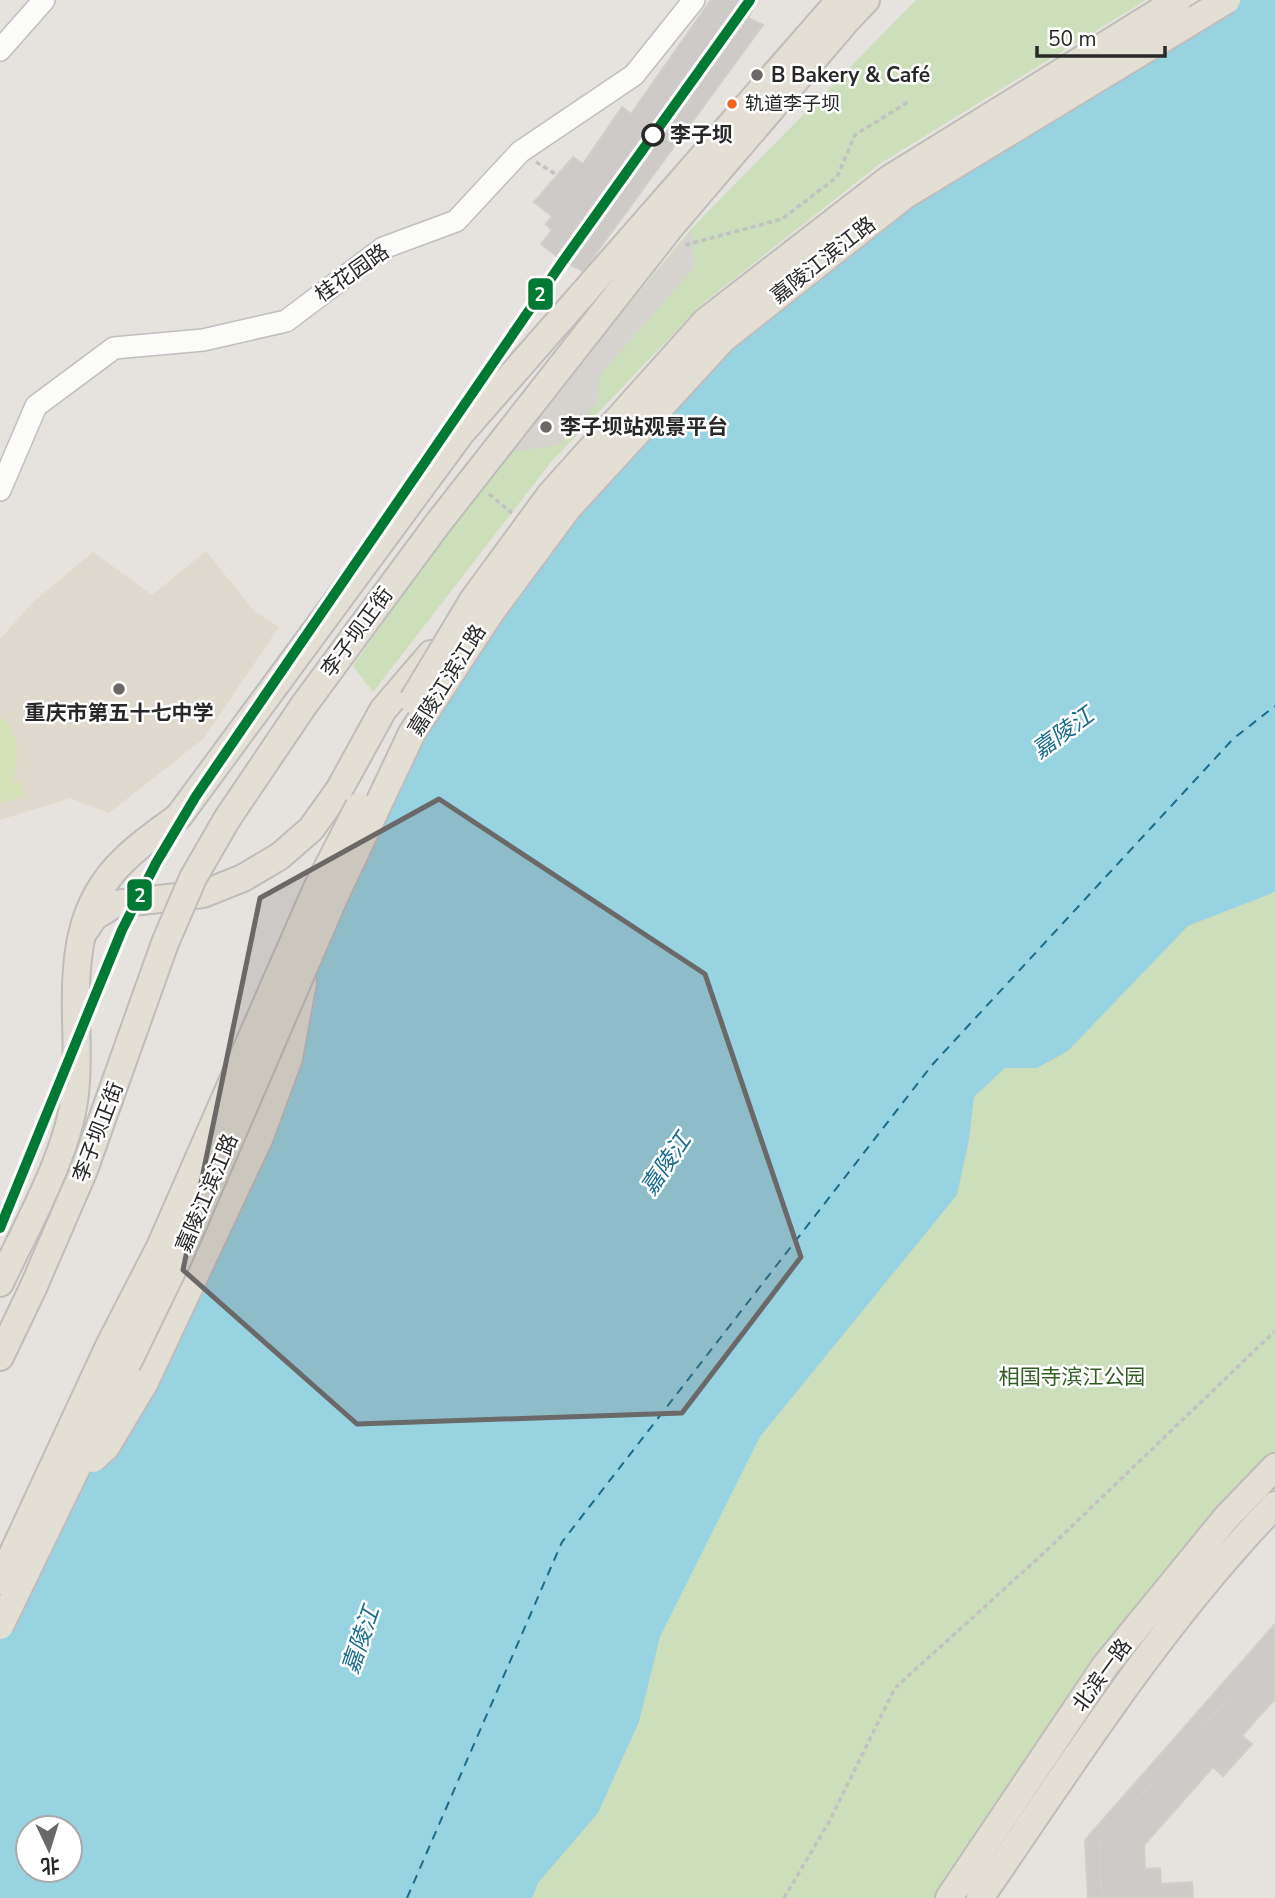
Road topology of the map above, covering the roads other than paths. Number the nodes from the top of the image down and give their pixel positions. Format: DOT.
graph roads {
  1 [pos="44,0"];
  2 [pos="694,0"];
  3 [pos="840,0"];
  4 [pos="866,0"];
  5 [pos="1178,0"];
  6 [pos="1227,0"];
  7 [pos="0,50"];
  8 [pos="0,490"];
  9 [pos="473,600"];
  10 [pos="80,936"];
  11 [pos="306,966"];
  12 [pos="0,1283"];
  13 [pos="0,1357"];
  14 [pos="1275,1467"];
  15 [pos="1275,1505"];
  16 [pos="0,1529"];
  17 [pos="0,1581"];
  18 [pos="0,1626"];
  19 [pos="948,1898"];
  20 [pos="979,1898"];
  1 -- 7 [label="street"];
  2 -- 8 [label="street, 桂花园路"];
  3 -- 10 [label="main road, 李子坝正街"];
  4 -- 13 [label="main road, 李子坝正街, bridge"];
  5 -- 9 [label="main road, 嘉陵江滨江路, bridge"];
  6 -- 11 [label="main road, 嘉陵江滨江路, bridge"];
  9 -- 10 [label="main road, bridge"];
  9 -- 17 [label="main road, 嘉陵江滨江路, bridge"];
  10 -- 12 [label="main road, 李子坝正街"];
  11 -- 16 [label="main road, bridge"];
  11 -- 18 [label="main road, 嘉陵江滨江路, bridge"];
  14 -- 19 [label="main road, 北滨一路"];
  15 -- 20 [label="main road, 北滨一路"];
}
